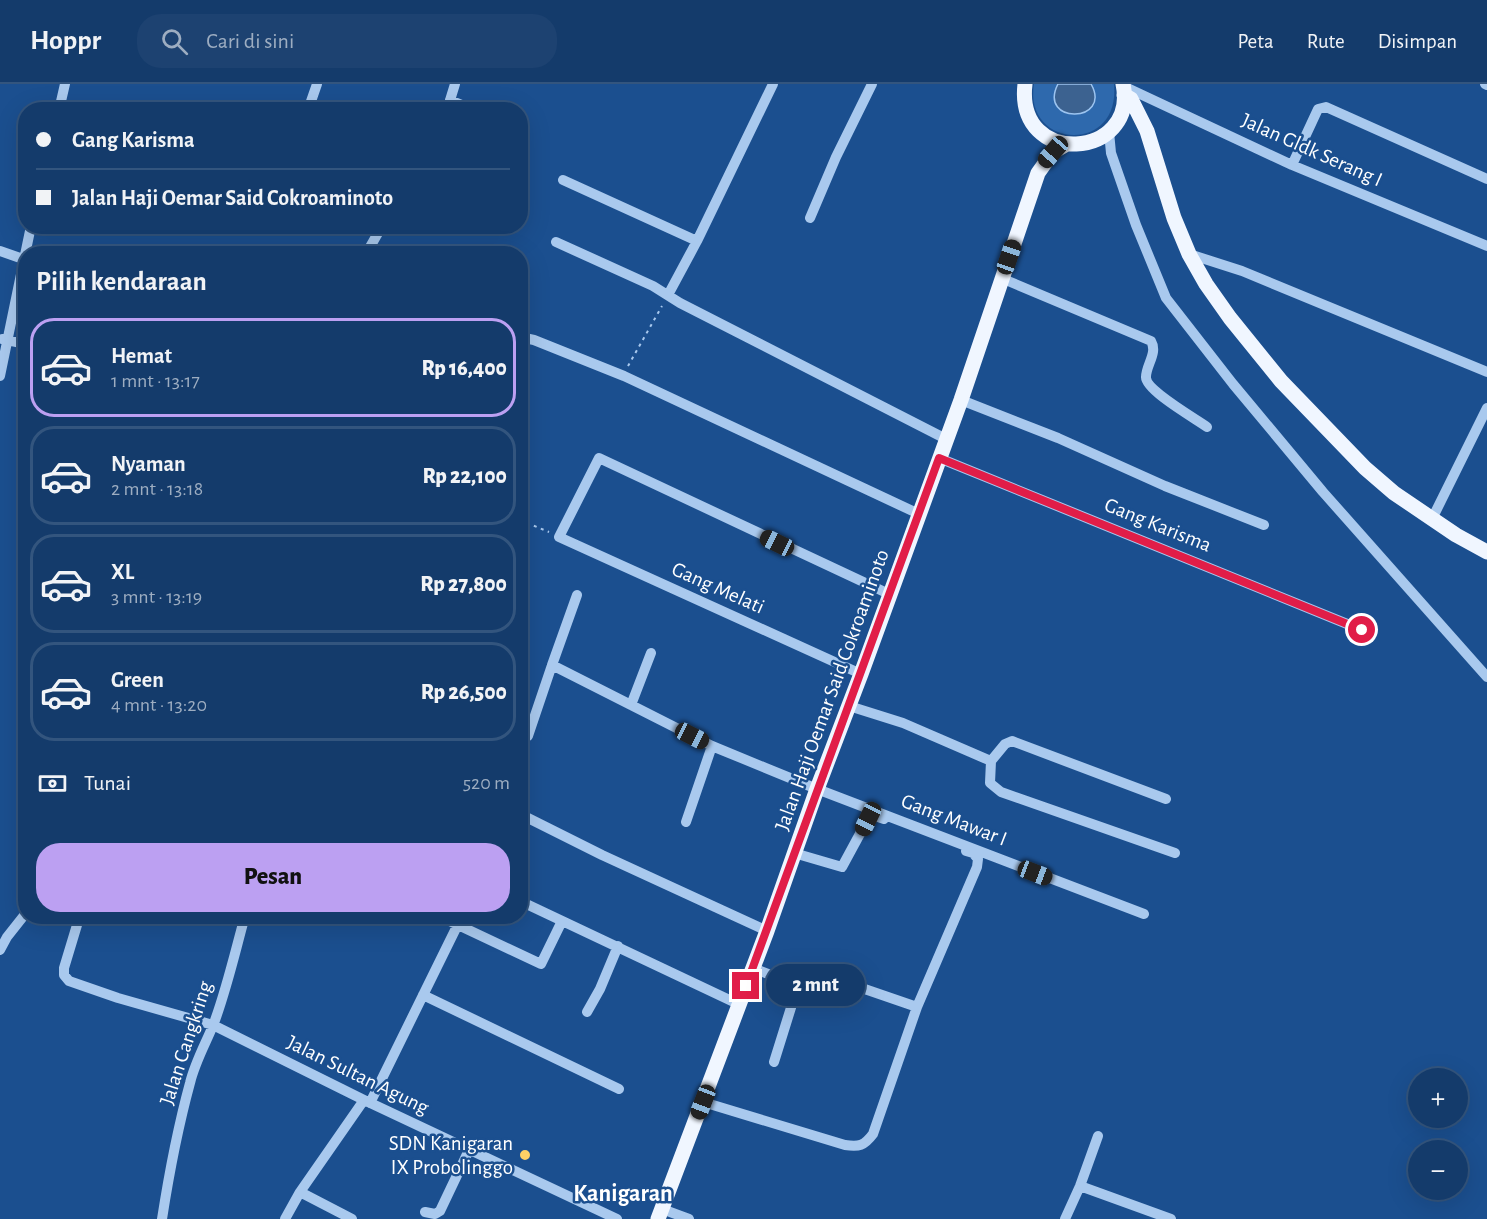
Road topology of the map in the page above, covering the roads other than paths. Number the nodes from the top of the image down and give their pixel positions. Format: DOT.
graph roads {
  1 [pos="65,84"];
  2 [pos="317,84"];
  3 [pos="455,84"];
  4 [pos="772,84"];
  5 [pos="872,84"];
  6 [pos="1013,84"];
  7 [pos="1122,87"];
  8 [pos="1027,89"];
  9 [pos="61,102"];
  10 [pos="311,102"];
  11 [pos="450,102"];
  12 [pos="1113,126"];
  13 [pos="1035,128"];
  14 [pos="1147,131"];
  15 [pos="1065,145"];
  16 [pos="1292,165"];
  17 [pos="1038,173"];
  18 [pos="1487,179"];
  19 [pos="563,180"];
  20 [pos="810,218"];
  21 [pos="697,241"];
  22 [pos="556,242"];
  23 [pos="1487,246"];
  24 [pos="0,251"];
  25 [pos="1190,254"];
  26 [pos="18,257"];
  27 [pos="1001,278"];
  28 [pos="18,279"];
  29 [pos="668,295"];
  30 [pos="528,338"];
  31 [pos="3,339"];
  32 [pos="18,342"];
  33 [pos="1487,372"];
  34 [pos="0,376"];
  35 [pos="961,400"];
  36 [pos="1487,408"];
  37 [pos="1207,427"];
  38 [pos="946,440"];
  39 [pos="939,458"];
  40 [pos="919,514"];
  41 [pos="1432,519"];
  42 [pos="1264,525"];
  43 [pos="1487,552"];
  44 [pos="889,594"];
  45 [pos="577,595"];
  46 [pos="1362,630"];
  47 [pos="651,653"];
  48 [pos="552,665"];
  49 [pos="861,674"];
  50 [pos="1487,677"];
  51 [pos="631,705"];
  52 [pos="849,706"];
  53 [pos="528,736"];
  54 [pos="712,746"];
  55 [pos="991,760"];
  56 [pos="817,789"];
  57 [pos="1166,799"];
  58 [pos="528,818"];
  59 [pos="686,822"];
  60 [pos="794,853"];
  61 [pos="1175,853"];
  62 [pos="528,905"];
  63 [pos="1144,914"];
  64 [pos="562,921"];
  65 [pos="18,923"];
  66 [pos="77,924"];
  67 [pos="243,924"];
  68 [pos="458,924"];
  69 [pos="466,924"];
  70 [pos="767,931"];
  71 [pos="618,946"];
  72 [pos="0,950"];
  73 [pos="753,968"];
  74 [pos="799,982"];
  75 [pos="423,995"];
  76 [pos="738,1004"];
  77 [pos="917,1007"];
  78 [pos="586,1012"];
  79 [pos="213,1025"];
  80 [pos="774,1062"];
  81 [pos="619,1089"];
  82 [pos="367,1101"];
  83 [pos="703,1102"];
  84 [pos="1098,1136"];
  85 [pos="469,1150"];
  86 [pos="1080,1186"];
  87 [pos="300,1192"];
  88 [pos="425,1212"];
  89 [pos="660,1214"];
  90 [pos="162,1219"];
  91 [pos="285,1219"];
  92 [pos="352,1219"];
  93 [pos="617,1219"];
  94 [pos="688,1219"];
  95 [pos="1065,1219"];
  96 [pos="1171,1219"];
  1 -- 9 [label="street"];
  2 -- 10 [label="street"];
  3 -- 11 [label="street"];
  4 -- 21 [label="street"];
  5 -- 20 [label="street"];
  6 -- 8 [label="main road"];
  7 -- 8 [label="street"];
  7 -- 12 [label="main road"];
  7 -- 14 [label="main road"];
  7 -- 16 [label="street, Jalan Gldk Serang I"];
  8 -- 13 [label="main road"];
  12 -- 14 [label="main road"];
  12 -- 15 [label="main road"];
  12 -- 50 [label="street"];
  13 -- 15 [label="main road"];
  13 -- 17 [label="main road"];
  14 -- 25 [label="main road"];
  15 -- 17 [label="main road"];
  16 -- 18 [label="street"];
  16 -- 23 [label="street, Jalan Gldk Serang I"];
  17 -- 27 [label="main road, Jalan Haji Oemar Said Cokroaminoto"];
  19 -- 21 [label="street"];
  21 -- 29 [label="street"];
  22 -- 29 [label="street"];
  24 -- 26 [label="street"];
  25 -- 33 [label="street"];
  25 -- 41 [label="main road"];
  27 -- 35 [label="main road, Jalan Haji Oemar Said Cokroaminoto"];
  27 -- 37 [label="street"];
  28 -- 31 [label="street"];
  29 -- 38 [label="street"];
  30 -- 40 [label="street"];
  31 -- 32 [label="street"];
  31 -- 34 [label="street"];
  35 -- 38 [label="main road, Jalan Haji Oemar Said Cokroaminoto"];
  35 -- 42 [label="street"];
  36 -- 41 [label="street"];
  38 -- 39 [label="main road, Jalan Haji Oemar Said Cokroaminoto"];
  39 -- 40 [label="main road, Jalan Haji Oemar Said Cokroaminoto"];
  39 -- 46 [label="street, Gang Karisma"];
  40 -- 44 [label="main road, Jalan Haji Oemar Said Cokroaminoto"];
  41 -- 43 [label="main road"];
  44 -- 49 [label="main road, Jalan Haji Oemar Said Cokroaminoto"];
  44 -- 49 [label="street, Gang Melati"];
  45 -- 48 [label="street"];
  47 -- 51 [label="street"];
  48 -- 51 [label="street, Gang Mawar I"];
  48 -- 53 [label="street"];
  49 -- 52 [label="main road, Jalan Haji Oemar Said Cokroaminoto"];
  51 -- 54 [label="street, Gang Mawar I"];
  52 -- 55 [label="street"];
  52 -- 56 [label="main road, Jalan Haji Oemar Said Cokroaminoto"];
  54 -- 56 [label="street, Gang Mawar I"];
  54 -- 59 [label="street"];
  55 -- 57 [label="street"];
  55 -- 61 [label="street"];
  56 -- 60 [label="main road, Jalan Haji Oemar Said Cokroaminoto"];
  56 -- 63 [label="street, Gang Mawar I"];
  58 -- 70 [label="street"];
  60 -- 70 [label="main road, Jalan Haji Oemar Said Cokroaminoto"];
  60 -- 77 [label="street"];
  62 -- 64 [label="street"];
  64 -- 69 [label="street"];
  64 -- 71 [label="street"];
  65 -- 72 [label="street"];
  66 -- 79 [label="street, Jalan Sultan Agung"];
  67 -- 79 [label="street, Jalan Cangkring"];
  68 -- 75 [label="street"];
  70 -- 73 [label="main road, Jalan Haji Oemar Said Cokroaminoto"];
  71 -- 76 [label="street"];
  71 -- 78 [label="street"];
  73 -- 74 [label="street"];
  73 -- 76 [label="main road, Jalan Haji Oemar Said Cokroaminoto"];
  74 -- 77 [label="street"];
  74 -- 80 [label="street"];
  75 -- 81 [label="street"];
  75 -- 82 [label="street"];
  76 -- 83 [label="main road, Jalan Haji Oemar Said Cokroaminoto"];
  77 -- 83 [label="street"];
  79 -- 82 [label="street, Jalan Sultan Agung"];
  79 -- 90 [label="street, Jalan Cangkring"];
  82 -- 85 [label="street, Jalan Sultan Agung"];
  82 -- 87 [label="street"];
  83 -- 89 [label="main road, Jalan Haji Oemar Said Cokroaminoto"];
  84 -- 86 [label="street"];
  85 -- 88 [label="street"];
  85 -- 93 [label="street, Jalan Sultan Agung"];
  86 -- 95 [label="street"];
  86 -- 96 [label="street"];
  87 -- 91 [label="street"];
  87 -- 92 [label="street"];
  89 -- 94 [label="street"];
}
